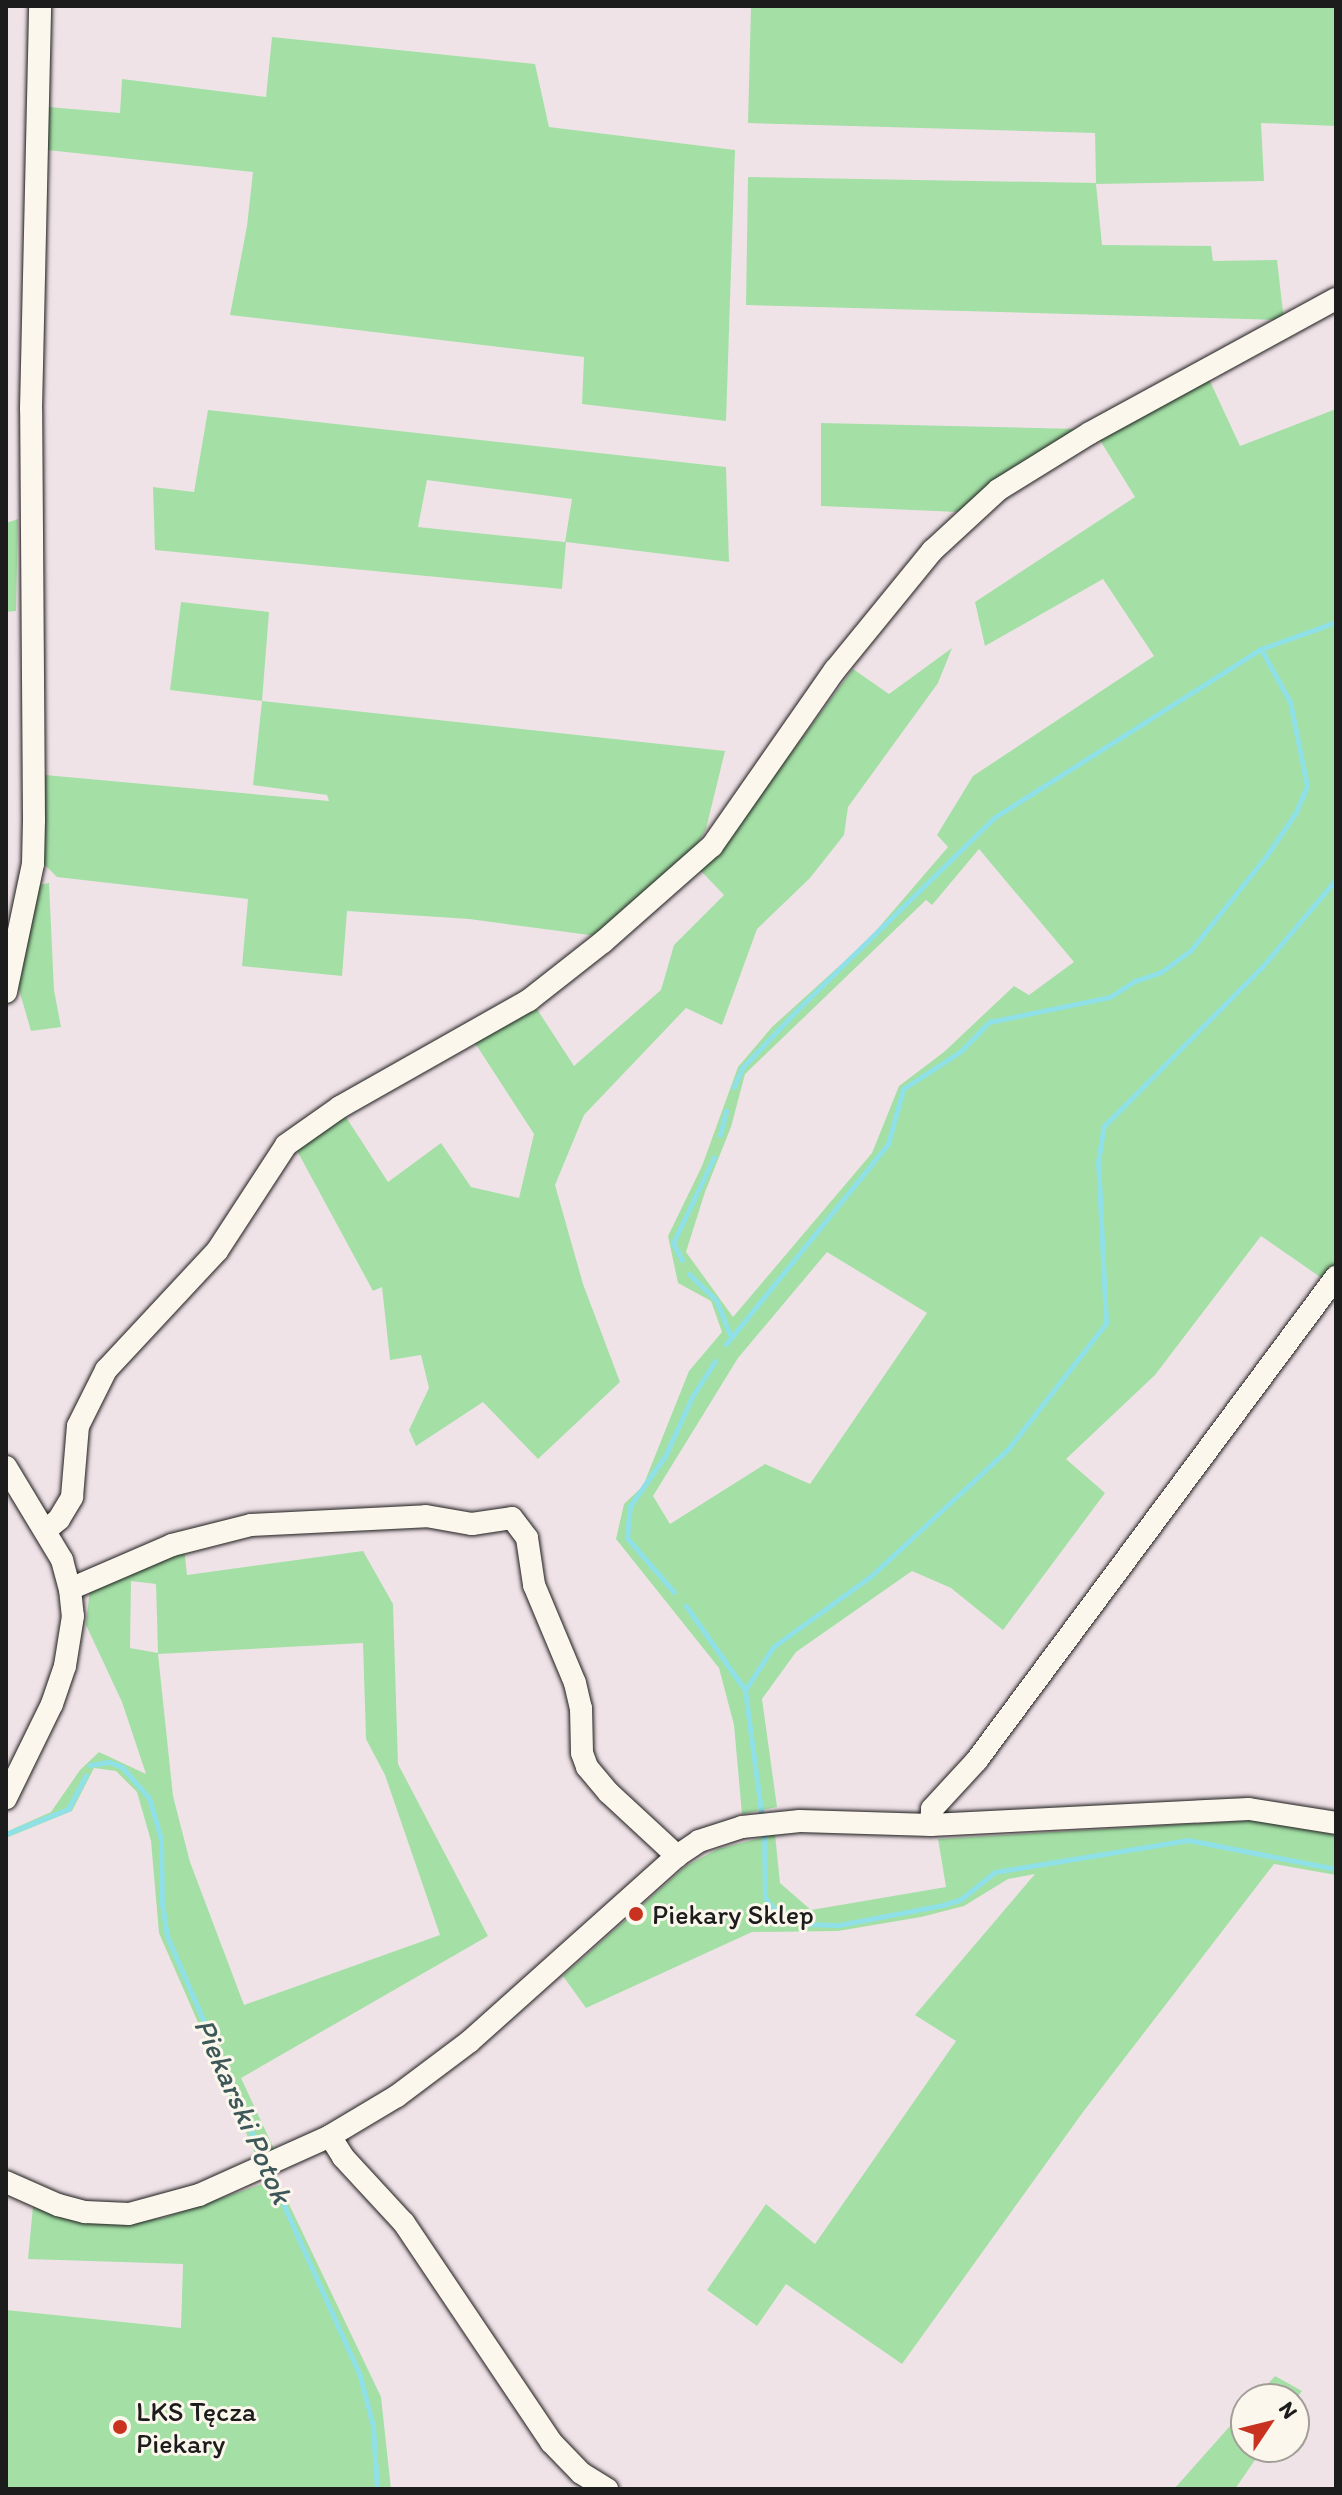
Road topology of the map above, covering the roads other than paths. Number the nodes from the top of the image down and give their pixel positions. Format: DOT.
graph roads {
  1 [pos="40,6"];
  2 [pos="1336,299"];
  3 [pos="6,992"];
  4 [pos="1336,1277"];
  5 [pos="6,1467"];
  6 [pos="46,1530"];
  7 [pos="70,1589"];
  8 [pos="6,1798"];
  9 [pos="1336,1823"];
  10 [pos="931,1825"];
  11 [pos="677,1856"];
  12 [pos="330,2136"];
  13 [pos="6,2182"];
  14 [pos="607,2489"];
  1 -- 3 [label="street"];
  2 -- 6 [label="street"];
  4 -- 10 [label="street"];
  5 -- 6 [label="street"];
  6 -- 7 [label="street"];
  7 -- 8 [label="street"];
  7 -- 11 [label="street"];
  9 -- 10 [label="street"];
  10 -- 11 [label="street"];
  11 -- 12 [label="street"];
  12 -- 13 [label="street"];
  12 -- 14 [label="street"];
}
